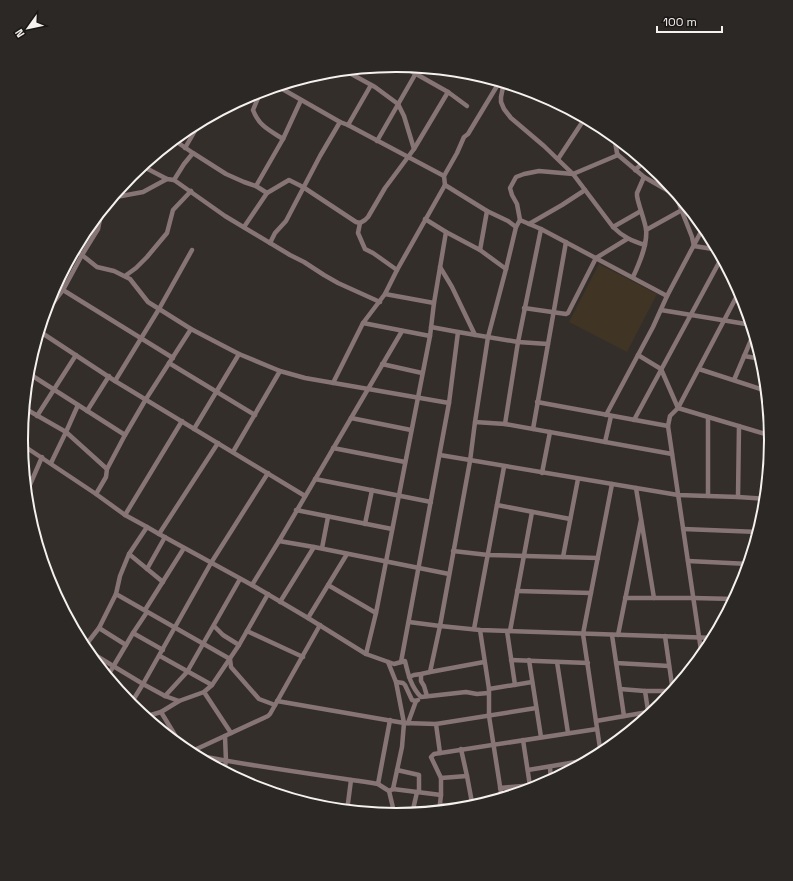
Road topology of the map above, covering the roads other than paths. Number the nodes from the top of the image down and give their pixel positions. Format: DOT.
graph roads {
  1 [pos="416,73"];
  2 [pos="352,75"];
  3 [pos="371,85"];
  4 [pos="497,86"];
  5 [pos="503,88"];
  6 [pos="284,90"];
  7 [pos="448,92"];
  8 [pos="258,99"];
  9 [pos="301,100"];
  10 [pos="398,104"];
  11 [pos="467,106"];
  12 [pos="340,122"];
  13 [pos="582,122"];
  14 [pos="348,125"];
  15 [pos="194,133"];
  16 [pos="283,139"];
  17 [pos="377,141"];
  18 [pos="179,143"];
  19 [pos="615,144"];
  20 [pos="185,148"];
  21 [pos="414,149"];
  22 [pos="193,153"];
  23 [pos="618,156"];
  24 [pos="408,158"];
  25 [pos="558,159"];
  26 [pos="641,164"];
  27 [pos="148,169"];
  28 [pos="635,170"];
  29 [pos="573,174"];
  30 [pos="444,176"];
  31 [pos="644,177"];
  32 [pos="167,179"];
  33 [pos="174,180"];
  34 [pos="444,185"];
  35 [pos="256,186"];
  36 [pos="303,187"];
  37 [pos="585,190"];
  38 [pos="191,191"];
  39 [pos="667,191"];
  40 [pos="267,193"];
  41 [pos="121,196"];
  42 [pos="680,205"];
  43 [pos="682,210"];
  44 [pos="487,211"];
  45 [pos="641,211"];
  46 [pos="425,219"];
  47 [pos="520,220"];
  48 [pos="360,223"];
  49 [pos="529,224"];
  50 [pos="98,225"];
  51 [pos="244,227"];
  52 [pos="516,227"];
  53 [pos="613,227"];
  54 [pos="541,229"];
  55 [pos="646,230"];
  56 [pos="446,232"];
  57 [pos="701,233"];
  58 [pos="627,239"];
  59 [pos="566,242"];
  60 [pos="270,243"];
  61 [pos="645,245"];
  62 [pos="694,246"];
  63 [pos="711,249"];
  64 [pos="192,250"];
  65 [pos="480,250"];
  66 [pos="79,253"];
  67 [pos="82,255"];
  68 [pos="596,258"];
  69 [pos="719,262"];
  70 [pos="440,267"];
  71 [pos="506,269"];
  72 [pos="397,270"];
  73 [pos="124,276"];
  74 [pos="633,277"];
  75 [pos="63,290"];
  76 [pos="385,294"];
  77 [pos="667,296"];
  78 [pos="736,298"];
  79 [pos="56,299"];
  80 [pos="380,302"];
  81 [pos="434,303"];
  82 [pos="524,308"];
  83 [pos="159,309"];
  84 [pos="661,310"];
  85 [pos="553,312"];
  86 [pos="690,315"];
  87 [pos="725,321"];
  88 [pos="363,323"];
  89 [pos="746,324"];
  90 [pos="431,327"];
  91 [pos="191,329"];
  92 [pos="402,331"];
  93 [pos="458,332"];
  94 [pos="44,334"];
  95 [pos="474,335"];
  96 [pos="430,336"];
  97 [pos="488,337"];
  98 [pos="141,338"];
  99 [pos="751,341"];
  100 [pos="518,342"];
  101 [pos="548,344"];
  102 [pos="239,354"];
  103 [pos="76,355"];
  104 [pos="638,356"];
  105 [pos="744,356"];
  106 [pos="173,358"];
  107 [pos="755,359"];
  108 [pos="169,363"];
  109 [pos="382,364"];
  110 [pos="661,369"];
  111 [pos="699,369"];
  112 [pos="280,371"];
  113 [pos="422,372"];
  114 [pos="109,376"];
  115 [pos="34,377"];
  116 [pos="115,380"];
  117 [pos="734,380"];
  118 [pos="333,383"];
  119 [pos="368,388"];
  120 [pos="54,389"];
  121 [pos="762,389"];
  122 [pos="216,392"];
  123 [pos="418,397"];
  124 [pos="146,399"];
  125 [pos="538,402"];
  126 [pos="449,403"];
  127 [pos="78,405"];
  128 [pos="678,408"];
  129 [pos="29,411"];
  130 [pos="87,411"];
  131 [pos="255,415"];
  132 [pos="609,415"];
  133 [pos="37,416"];
  134 [pos="708,417"];
  135 [pos="351,418"];
  136 [pos="634,420"];
  137 [pos="182,421"];
  138 [pos="475,422"];
  139 [pos="505,424"];
  140 [pos="668,426"];
  141 [pos="739,426"];
  142 [pos="194,428"];
  143 [pos="533,429"];
  144 [pos="412,430"];
  145 [pos="66,432"];
  146 [pos="550,432"];
  147 [pos="125,435"];
  148 [pos="765,435"];
  149 [pos="605,442"];
  150 [pos="218,443"];
  151 [pos="333,448"];
  152 [pos="28,449"];
  153 [pos="234,452"];
  154 [pos="672,454"];
  155 [pos="440,455"];
  156 [pos="42,457"];
  157 [pos="470,461"];
  158 [pos="405,462"];
  159 [pos="51,463"];
  160 [pos="504,466"];
  161 [pos="108,469"];
  162 [pos="268,473"];
  163 [pos="542,473"];
  164 [pos="315,479"];
  165 [pos="578,479"];
  166 [pos="31,483"];
  167 [pos="612,484"];
  168 [pos="636,488"];
  169 [pos="372,490"];
  170 [pos="96,494"];
  171 [pos="678,495"];
  172 [pos="305,496"];
  173 [pos="399,496"];
  174 [pos="708,496"];
  175 [pos="738,497"];
  176 [pos="760,499"];
  177 [pos="431,502"];
  178 [pos="497,505"];
  179 [pos="296,510"];
  180 [pos="532,512"];
  181 [pos="125,515"];
  182 [pos="328,516"];
  183 [pos="570,519"];
  184 [pos="641,520"];
  185 [pos="365,524"];
  186 [pos="147,527"];
  187 [pos="392,529"];
  188 [pos="683,529"];
  189 [pos="753,532"];
  190 [pos="160,534"];
  191 [pos="165,537"];
  192 [pos="279,541"];
  193 [pos="314,547"];
  194 [pos="184,548"];
  195 [pos="322,548"];
  196 [pos="453,551"];
  197 [pos="130,554"];
  198 [pos="348,554"];
  199 [pos="488,555"];
  200 [pos="524,556"];
  201 [pos="563,557"];
  202 [pos="598,558"];
  203 [pos="386,561"];
  204 [pos="688,561"];
  205 [pos="211,563"];
  206 [pos="743,564"];
  207 [pos="419,568"];
  208 [pos="147,569"];
  209 [pos="449,574"];
  210 [pos="240,579"];
  211 [pos="162,582"];
  212 [pos="252,585"];
  213 [pos="328,585"];
  214 [pos="517,591"];
  215 [pos="591,593"];
  216 [pos="116,594"];
  217 [pos="268,594"];
  218 [pos="625,598"];
  219 [pos="654,598"];
  220 [pos="693,598"];
  221 [pos="729,599"];
  222 [pos="280,602"];
  223 [pos="146,611"];
  224 [pos="376,613"];
  225 [pos="308,618"];
  226 [pos="409,622"];
  227 [pos="320,625"];
  228 [pos="214,626"];
  229 [pos="440,626"];
  230 [pos="175,627"];
  231 [pos="99,628"];
  232 [pos="477,630"];
  233 [pos="247,631"];
  234 [pos="508,631"];
  235 [pos="133,633"];
  236 [pos="583,634"];
  237 [pos="612,635"];
  238 [pos="618,635"];
  239 [pos="665,636"];
  240 [pos="699,638"];
  241 [pos="708,638"];
  242 [pos="88,642"];
  243 [pos="204,644"];
  244 [pos="126,645"];
  245 [pos="239,645"];
  246 [pos="701,648"];
  247 [pos="163,650"];
  248 [pos="366,654"];
  249 [pos="160,656"];
  250 [pos="98,657"];
  251 [pos="303,657"];
  252 [pos="230,659"];
  253 [pos="511,660"];
  254 [pos="529,660"];
  255 [pos="388,662"];
  256 [pos="401,662"];
  257 [pos="484,662"];
  258 [pos="557,662"];
  259 [pos="588,663"];
  260 [pos="616,664"];
  261 [pos="114,666"];
  262 [pos="669,666"];
  263 [pos="110,672"];
  264 [pos="187,672"];
  265 [pos="430,672"];
  266 [pos="421,674"];
  267 [pos="409,676"];
  268 [pos="396,682"];
  269 [pos="532,682"];
  270 [pos="144,684"];
  271 [pos="673,684"];
  272 [pos="212,685"];
  273 [pos="515,685"];
  274 [pos="620,690"];
  275 [pos="489,691"];
  276 [pos="646,691"];
  277 [pos="666,691"];
  278 [pos="204,692"];
  279 [pos="165,696"];
  280 [pos="427,696"];
  281 [pos="421,697"];
  282 [pos="134,699"];
  283 [pos="180,701"];
  284 [pos="416,702"];
  285 [pos="276,703"];
  286 [pos="536,708"];
  287 [pos="648,709"];
  288 [pos="161,712"];
  289 [pos="151,715"];
  290 [pos="643,715"];
  291 [pos="488,716"];
  292 [pos="624,716"];
  293 [pos="390,720"];
  294 [pos="596,721"];
  295 [pos="406,723"];
  296 [pos="436,724"];
  297 [pos="597,729"];
  298 [pos="231,733"];
  299 [pos="568,733"];
  300 [pos="175,735"];
  301 [pos="224,736"];
  302 [pos="541,737"];
  303 [pos="523,740"];
  304 [pos="493,744"];
  305 [pos="600,748"];
  306 [pos="196,749"];
  307 [pos="461,749"];
  308 [pos="440,753"];
  309 [pos="208,757"];
  310 [pos="226,761"];
  311 [pos="576,761"];
  312 [pos="580,761"];
  313 [pos="225,766"];
  314 [pos="550,767"];
  315 [pos="397,770"];
  316 [pos="528,770"];
  317 [pos="551,775"];
  318 [pos="467,776"];
  319 [pos="441,778"];
  320 [pos="351,780"];
  321 [pos="378,784"];
  322 [pos="530,784"];
  323 [pos="522,787"];
  324 [pos="500,788"];
  325 [pos="391,790"];
  326 [pos="418,792"];
  327 [pos="501,793"];
  328 [pos="441,795"];
  329 [pos="472,801"];
  330 [pos="440,805"];
  331 [pos="348,806"];
  332 [pos="445,806"];
  333 [pos="414,808"];
  334 [pos="394,809"];
  1 -- 7 [label="street"];
  1 -- 10 [label="street"];
  2 -- 3 [label="street"];
  3 -- 10 [label="street"];
  3 -- 14 [label="street"];
  4 -- 30 [label="street"];
  5 -- 25 [label="street"];
  6 -- 9 [label="street"];
  7 -- 11 [label="street"];
  7 -- 21 [label="street"];
  8 -- 16 [label="street"];
  9 -- 12 [label="street"];
  9 -- 16 [label="street"];
  10 -- 17 [label="street"];
  10 -- 21 [label="street"];
  12 -- 14 [label="street"];
  12 -- 36 [label="street"];
  13 -- 25 [label="street"];
  14 -- 17 [label="street"];
  15 -- 20 [label="street"];
  16 -- 35 [label="street"];
  17 -- 24 [label="street"];
  18 -- 20 [label="street"];
  19 -- 23 [label="street"];
  20 -- 22 [label="street"];
  21 -- 24 [label="street"];
  22 -- 33 [label="street"];
  22 -- 35 [label="street"];
  23 -- 28 [label="street"];
  23 -- 29 [label="street"];
  24 -- 30 [label="street"];
  24 -- 48 [label="street"];
  25 -- 29 [label="street"];
  26 -- 28 [label="street"];
  27 -- 32 [label="street"];
  28 -- 31 [label="street"];
  29 -- 37 [label="street"];
  29 -- 47 [label="street"];
  30 -- 34 [label="street"];
  31 -- 39 [label="street"];
  31 -- 45 [label="street"];
  32 -- 33 [label="street"];
  32 -- 41 [label="street"];
  33 -- 38 [label="street"];
  34 -- 44 [label="street"];
  34 -- 46 [label="street"];
  35 -- 40 [label="street"];
  36 -- 40 [label="street"];
  36 -- 48 [label="street"];
  36 -- 60 [label="street"];
  37 -- 49 [label="street"];
  37 -- 53 [label="street"];
  38 -- 51 [label="street"];
  38 -- 73 [label="street"];
  40 -- 51 [label="street"];
  42 -- 43 [label="street"];
  43 -- 55 [label="street"];
  43 -- 62 [label="street"];
  44 -- 52 [label="street"];
  44 -- 65 [label="street"];
  45 -- 53 [label="street"];
  45 -- 55 [label="street"];
  46 -- 56 [label="street"];
  46 -- 72 [label="street"];
  47 -- 49 [label="street"];
  47 -- 52 [label="street"];
  48 -- 72 [label="street"];
  49 -- 54 [label="street"];
  50 -- 67 [label="street"];
  51 -- 60 [label="street"];
  52 -- 71 [label="street"];
  53 -- 58 [label="street"];
  54 -- 59 [label="street"];
  54 -- 82 [label="street"];
  55 -- 61 [label="street"];
  56 -- 65 [label="street"];
  56 -- 70 [label="street"];
  57 -- 62 [label="street"];
  58 -- 61 [label="street"];
  58 -- 68 [label="street"];
  59 -- 68 [label="street"];
  59 -- 85 [label="street"];
  60 -- 80 [label="street"];
  61 -- 74 [label="street"];
  62 -- 63 [label="street"];
  62 -- 77 [label="street"];
  64 -- 83 [label="street"];
  65 -- 71 [label="street"];
  66 -- 67 [label="street"];
  67 -- 73 [label="street"];
  67 -- 75 [label="street"];
  68 -- 74 [label="street"];
  68 -- 85 [label="street"];
  69 -- 86 [label="street"];
  70 -- 81 [label="street"];
  70 -- 95 [label="street"];
  71 -- 97 [label="street"];
  72 -- 76 [label="street"];
  73 -- 83 [label="street"];
  74 -- 77 [label="street"];
  75 -- 79 [label="street"];
  75 -- 98 [label="street"];
  76 -- 80 [label="street"];
  76 -- 81 [label="street"];
  77 -- 84 [label="street"];
  78 -- 87 [label="street"];
  80 -- 88 [label="street"];
  81 -- 90 [label="street"];
  82 -- 85 [label="street"];
  82 -- 100 [label="street"];
  83 -- 91 [label="street"];
  83 -- 98 [label="street"];
  84 -- 86 [label="street"];
  84 -- 104 [label="street"];
  85 -- 101 [label="street"];
  86 -- 87 [label="street"];
  86 -- 110 [label="street"];
  87 -- 89 [label="street"];
  87 -- 111 [label="street"];
  88 -- 92 [label="street"];
  88 -- 118 [label="street"];
  90 -- 93 [label="street"];
  90 -- 96 [label="street"];
  91 -- 102 [label="street"];
  91 -- 106 [label="street"];
  92 -- 96 [label="street"];
  92 -- 109 [label="street"];
  93 -- 95 [label="street"];
  93 -- 126 [label="street"];
  94 -- 103 [label="street"];
  95 -- 97 [label="street"];
  96 -- 113 [label="street"];
  97 -- 100 [label="street"];
  97 -- 138 [label="street"];
  98 -- 106 [label="street"];
  98 -- 116 [label="street"];
  99 -- 105 [label="street"];
  100 -- 101 [label="street"];
  100 -- 139 [label="street"];
  101 -- 125 [label="street"];
  102 -- 112 [label="street"];
  102 -- 122 [label="street"];
  103 -- 114 [label="street"];
  103 -- 120 [label="street"];
  104 -- 110 [label="street"];
  104 -- 132 [label="street"];
  105 -- 107 [label="street"];
  105 -- 117 [label="street"];
  106 -- 108 [label="street"];
  108 -- 122 [label="street"];
  108 -- 124 [label="street"];
  109 -- 113 [label="street"];
  109 -- 119 [label="street"];
  110 -- 128 [label="street"];
  110 -- 136 [label="street"];
  111 -- 117 [label="street"];
  111 -- 128 [label="street"];
  112 -- 118 [label="street"];
  112 -- 131 [label="street"];
  113 -- 123 [label="street"];
  114 -- 116 [label="street"];
  114 -- 130 [label="street"];
  115 -- 120 [label="street"];
  116 -- 124 [label="street"];
  117 -- 121 [label="street"];
  118 -- 119 [label="street"];
  119 -- 123 [label="street"];
  119 -- 135 [label="street"];
  120 -- 127 [label="street"];
  120 -- 133 [label="street"];
  122 -- 131 [label="street"];
  122 -- 142 [label="street"];
  123 -- 126 [label="street"];
  123 -- 144 [label="street"];
  124 -- 137 [label="street"];
  124 -- 147 [label="street"];
  125 -- 132 [label="street"];
  125 -- 143 [label="street"];
  126 -- 155 [label="street"];
  127 -- 130 [label="street"];
  127 -- 145 [label="street"];
  128 -- 134 [label="street"];
  128 -- 140 [label="street"];
  129 -- 133 [label="street"];
  130 -- 147 [label="street"];
  131 -- 153 [label="street"];
  132 -- 136 [label="street"];
  132 -- 149 [label="street"];
  133 -- 145 [label="street"];
  134 -- 141 [label="street"];
  134 -- 174 [label="street"];
  135 -- 144 [label="street"];
  135 -- 151 [label="street"];
  136 -- 140 [label="street"];
  137 -- 142 [label="street"];
  137 -- 181 [label="street"];
  138 -- 139 [label="street"];
  138 -- 157 [label="street"];
  139 -- 143 [label="street"];
  140 -- 154 [label="street"];
  141 -- 148 [label="street"];
  141 -- 175 [label="street"];
  142 -- 150 [label="street"];
  143 -- 146 [label="street"];
  144 -- 158 [label="street"];
  145 -- 159 [label="street"];
  145 -- 161 [label="street"];
  146 -- 149 [label="street"];
  146 -- 163 [label="street"];
  147 -- 161 [label="street"];
  149 -- 154 [label="street"];
  150 -- 153 [label="street"];
  150 -- 190 [label="street"];
  151 -- 158 [label="street"];
  151 -- 164 [label="street"];
  152 -- 156 [label="street"];
  153 -- 162 [label="street"];
  154 -- 171 [label="street"];
  155 -- 157 [label="street"];
  155 -- 177 [label="street"];
  156 -- 159 [label="street"];
  156 -- 166 [label="street"];
  157 -- 160 [label="street"];
  157 -- 196 [label="street"];
  158 -- 173 [label="street"];
  159 -- 170 [label="street"];
  160 -- 163 [label="street"];
  160 -- 178 [label="street"];
  161 -- 170 [label="street"];
  162 -- 172 [label="street"];
  162 -- 205 [label="street"];
  163 -- 165 [label="street"];
  164 -- 169 [label="street"];
  164 -- 172 [label="street"];
  165 -- 167 [label="street"];
  165 -- 183 [label="street"];
  167 -- 168 [label="street"];
  167 -- 202 [label="street"];
  168 -- 171 [label="street"];
  168 -- 184 [label="street"];
  169 -- 173 [label="street"];
  169 -- 185 [label="street"];
  170 -- 181 [label="street"];
  171 -- 174 [label="street"];
  171 -- 188 [label="street"];
  172 -- 179 [label="street"];
  173 -- 177 [label="street"];
  173 -- 187 [label="street"];
  174 -- 175 [label="street"];
  175 -- 176 [label="street"];
  177 -- 207 [label="street"];
  178 -- 180 [label="street"];
  178 -- 199 [label="street"];
  179 -- 182 [label="street"];
  179 -- 192 [label="street"];
  180 -- 183 [label="street"];
  180 -- 200 [label="street"];
  181 -- 186 [label="street"];
  182 -- 185 [label="street"];
  182 -- 195 [label="street"];
  183 -- 201 [label="street"];
  184 -- 218 [label="street"];
  184 -- 219 [label="street"];
  185 -- 187 [label="street"];
  186 -- 190 [label="street"];
  186 -- 197 [label="street"];
  187 -- 203 [label="street"];
  188 -- 189 [label="street"];
  188 -- 204 [label="street"];
  190 -- 191 [label="street"];
  191 -- 194 [label="street"];
  191 -- 208 [label="street"];
  192 -- 193 [label="street"];
  192 -- 212 [label="street"];
  193 -- 195 [label="street"];
  193 -- 222 [label="street"];
  194 -- 205 [label="street"];
  194 -- 211 [label="street"];
  195 -- 198 [label="street"];
  196 -- 199 [label="street"];
  196 -- 209 [label="street"];
  197 -- 208 [label="street"];
  197 -- 216 [label="street"];
  198 -- 203 [label="street"];
  198 -- 213 [label="street"];
  199 -- 200 [label="street"];
  199 -- 232 [label="street"];
  200 -- 201 [label="street"];
  200 -- 214 [label="street"];
  201 -- 202 [label="street"];
  202 -- 215 [label="street"];
  203 -- 207 [label="street"];
  203 -- 224 [label="street"];
  204 -- 206 [label="street"];
  204 -- 220 [label="street"];
  205 -- 210 [label="street"];
  205 -- 230 [label="street"];
  207 -- 209 [label="street"];
  207 -- 226 [label="street"];
  208 -- 211 [label="street"];
  209 -- 229 [label="street"];
  210 -- 212 [label="street"];
  210 -- 228 [label="street"];
  211 -- 223 [label="street"];
  212 -- 217 [label="street"];
  213 -- 224 [label="street"];
  213 -- 225 [label="street"];
  214 -- 215 [label="street"];
  214 -- 234 [label="street"];
  215 -- 236 [label="street"];
  216 -- 223 [label="street"];
  216 -- 231 [label="street"];
  217 -- 222 [label="street"];
  217 -- 233 [label="street"];
  218 -- 219 [label="street"];
  218 -- 238 [label="street"];
  219 -- 220 [label="street"];
  220 -- 221 [label="street"];
  220 -- 240 [label="street"];
  222 -- 225 [label="street"];
  223 -- 230 [label="street"];
  223 -- 235 [label="street"];
  224 -- 248 [label="street"];
  225 -- 227 [label="street"];
  226 -- 229 [label="street"];
  226 -- 256 [label="street"];
  227 -- 248 [label="street"];
  227 -- 251 [label="street"];
  228 -- 243 [label="street"];
  228 -- 245 [label="street"];
  229 -- 232 [label="street"];
  229 -- 265 [label="street"];
  230 -- 243 [label="street"];
  230 -- 247 [label="street"];
  231 -- 242 [label="street"];
  231 -- 244 [label="street"];
  232 -- 234 [label="street"];
  232 -- 257 [label="street"];
  233 -- 245 [label="street"];
  233 -- 251 [label="street"];
  234 -- 236 [label="street"];
  234 -- 253 [label="street"];
  235 -- 244 [label="street"];
  235 -- 247 [label="street"];
  236 -- 237 [label="street"];
  236 -- 259 [label="street"];
  237 -- 238 [label="street"];
  237 -- 260 [label="street"];
  238 -- 239 [label="street"];
  239 -- 240 [label="street"];
  239 -- 262 [label="street"];
  240 -- 241 [label="street"];
  240 -- 246 [label="street"];
  243 -- 252 [label="street"];
  243 -- 264 [label="street"];
  244 -- 261 [label="street"];
  245 -- 252 [label="street"];
  247 -- 249 [label="street"];
  248 -- 255 [label="street"];
  249 -- 264 [label="street"];
  249 -- 270 [label="street"];
  250 -- 261 [label="street"];
  251 -- 285 [label="street"];
  252 -- 272 [label="street"];
  252 -- 285 [label="street"];
  253 -- 254 [label="street"];
  253 -- 273 [label="street"];
  254 -- 258 [label="street"];
  254 -- 269 [label="street"];
  255 -- 256 [label="street"];
  255 -- 268 [label="street"];
  256 -- 267 [label="street"];
  257 -- 265 [label="street"];
  257 -- 275 [label="street"];
  258 -- 259 [label="street"];
  258 -- 299 [label="street"];
  259 -- 294 [label="street"];
  260 -- 262 [label="street"];
  260 -- 274 [label="street"];
  261 -- 263 [label="street"];
  261 -- 270 [label="street"];
  262 -- 271 [label="street"];
  264 -- 272 [label="street"];
  264 -- 279 [label="street"];
  265 -- 266 [label="street"];
  266 -- 267 [label="street"];
  266 -- 280 [label="street"];
  267 -- 281 [label="street"];
  268 -- 284 [label="street"];
  268 -- 295 [label="street"];
  269 -- 273 [label="street"];
  269 -- 286 [label="street"];
  270 -- 279 [label="street"];
  270 -- 282 [label="street"];
  272 -- 278 [label="street"];
  273 -- 275 [label="street"];
  274 -- 276 [label="street"];
  274 -- 292 [label="street"];
  275 -- 280 [label="street"];
  275 -- 291 [label="street"];
  276 -- 277 [label="street"];
  276 -- 287 [label="street"];
  278 -- 283 [label="street"];
  278 -- 298 [label="street"];
  279 -- 283 [label="street"];
  280 -- 281 [label="street"];
  281 -- 284 [label="street"];
  283 -- 288 [label="street"];
  284 -- 295 [label="street"];
  285 -- 293 [label="street"];
  285 -- 298 [label="street"];
  286 -- 291 [label="street"];
  286 -- 302 [label="street"];
  288 -- 289 [label="street"];
  288 -- 300 [label="street"];
  290 -- 292 [label="street"];
  291 -- 296 [label="street"];
  291 -- 304 [label="street"];
  292 -- 294 [label="street"];
  293 -- 295 [label="street"];
  293 -- 321 [label="street"];
  294 -- 297 [label="street"];
  295 -- 296 [label="street"];
  295 -- 315 [label="street"];
  296 -- 308 [label="street"];
  297 -- 299 [label="street"];
  297 -- 305 [label="street"];
  298 -- 301 [label="street"];
  299 -- 302 [label="street"];
  301 -- 306 [label="street"];
  301 -- 310 [label="street"];
  302 -- 303 [label="street"];
  303 -- 304 [label="street"];
  303 -- 316 [label="street"];
  304 -- 307 [label="street"];
  304 -- 324 [label="street"];
  307 -- 308 [label="street"];
  307 -- 318 [label="street"];
  308 -- 319 [label="street"];
  309 -- 310 [label="street"];
  310 -- 313 [label="street"];
  310 -- 320 [label="street"];
  311 -- 312 [label="street"];
  311 -- 314 [label="street"];
  314 -- 316 [label="street"];
  314 -- 317 [label="street"];
  315 -- 325 [label="street"];
  315 -- 326 [label="street"];
  316 -- 322 [label="street"];
  318 -- 319 [label="street"];
  318 -- 329 [label="street"];
  319 -- 328 [label="street"];
  320 -- 321 [label="street"];
  320 -- 331 [label="street"];
  321 -- 325 [label="street"];
  323 -- 324 [label="street"];
  324 -- 327 [label="street"];
  325 -- 326 [label="street"];
  325 -- 334 [label="street"];
  326 -- 328 [label="street"];
  326 -- 333 [label="street"];
  328 -- 330 [label="street"];
  330 -- 332 [label="street"];
}
